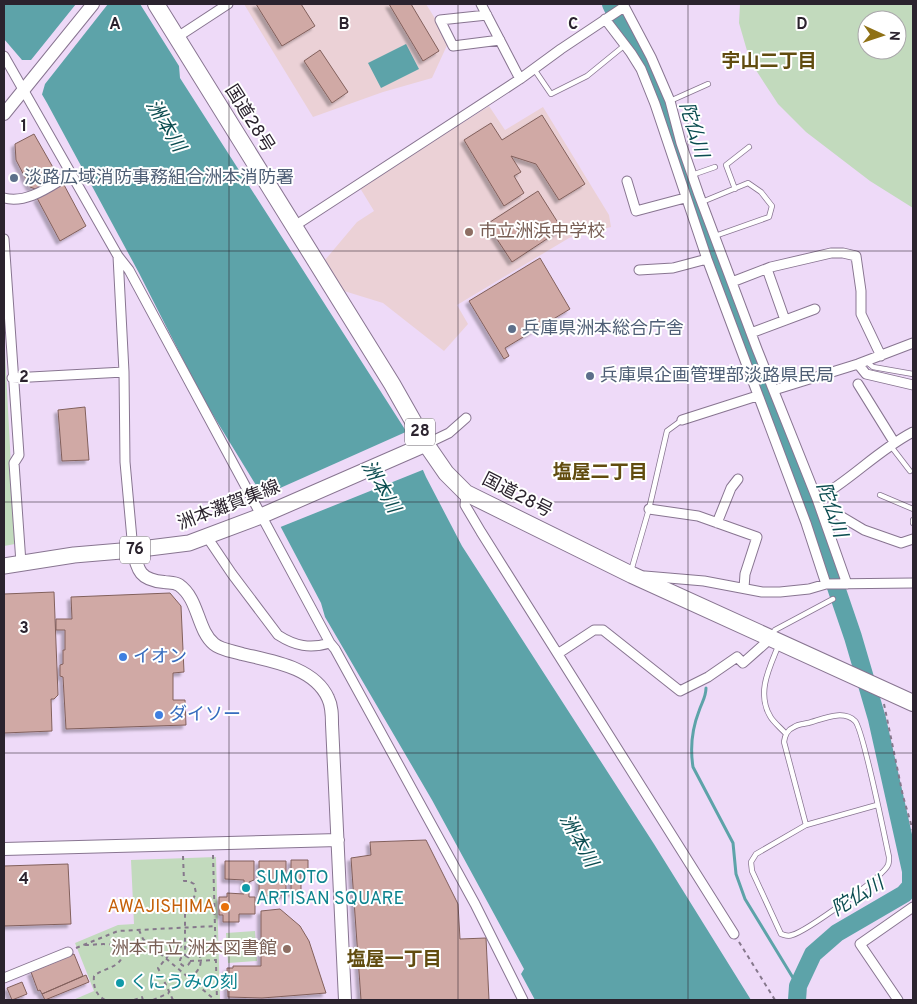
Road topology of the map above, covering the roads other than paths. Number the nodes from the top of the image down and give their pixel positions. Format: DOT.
graph roads {
  1 [pos="93,4"];
  2 [pos="156,4"];
  3 [pos="228,4"];
  4 [pos="481,4"];
  5 [pos="623,5"];
  6 [pos="487,15"];
  7 [pos="604,19"];
  8 [pos="176,38"];
  9 [pos="500,40"];
  10 [pos="625,45"];
  11 [pos="4,56"];
  12 [pos="534,69"];
  13 [pos="520,79"];
  14 [pos="708,84"];
  15 [pos="27,87"];
  16 [pos="670,101"];
  17 [pos="4,114"];
  18 [pos="749,147"];
  19 [pos="715,167"];
  20 [pos="71,174"];
  21 [pos="692,175"];
  22 [pos="627,181"];
  23 [pos="735,189"];
  24 [pos="4,198"];
  25 [pos="685,198"];
  26 [pos="702,202"];
  27 [pos="293,227"];
  28 [pos="715,236"];
  29 [pos="4,239"];
  30 [pos="118,256"];
  31 [pos="707,259"];
  32 [pos="766,269"];
  33 [pos="638,270"];
  34 [pos="732,282"];
  35 [pos="815,310"];
  36 [pos="785,320"];
  37 [pos="751,333"];
  38 [pos="913,343"];
  39 [pos="757,350"];
  40 [pos="743,355"];
  41 [pos="881,356"];
  42 [pos="862,363"];
  43 [pos="124,372"];
  44 [pos="913,374"];
  45 [pos="12,378"];
  46 [pos="858,384"];
  47 [pos="913,384"];
  48 [pos="774,390"];
  49 [pos="757,396"];
  50 [pos="466,418"];
  51 [pos="682,420"];
  52 [pos="913,432"];
  53 [pos="892,444"];
  54 [pos="422,446"];
  55 [pos="910,471"];
  56 [pos="738,479"];
  57 [pos="466,493"];
  58 [pos="880,496"];
  59 [pos="817,499"];
  60 [pos="649,509"];
  61 [pos="913,509"];
  62 [pos="822,512"];
  63 [pos="261,516"];
  64 [pos="717,523"];
  65 [pos="207,537"];
  66 [pos="913,539"];
  67 [pos="133,550"];
  68 [pos="20,563"];
  69 [pos="4,566"];
  70 [pos="631,575"];
  71 [pos="913,583"];
  72 [pos="826,584"];
  73 [pos="847,584"];
  74 [pos="744,588"];
  75 [pos="832,599"];
  76 [pos="775,641"];
  77 [pos="330,643"];
  78 [pos="559,653"];
  79 [pos="913,703"];
  80 [pos="786,734"];
  81 [pos="877,805"];
  82 [pos="806,825"];
  83 [pos="338,840"];
  84 [pos="4,849"];
  85 [pos="913,907"];
  86 [pos="734,934"];
  87 [pos="68,952"];
  88 [pos="4,978"];
  89 [pos="345,1000"];
  90 [pos="523,1000"];
  91 [pos="898,1000"];
  1 -- 15 [label="street"];
  2 -- 8 [label="highway, 国道28号 / 28"];
  3 -- 8 [label="street"];
  4 -- 6 [label="street"];
  5 -- 7 [label="street"];
  5 -- 16 [label="street"];
  6 -- 9 [label="street"];
  6 -- 9 [label="street"];
  7 -- 10 [label="street"];
  7 -- 12 [label="street"];
  8 -- 27 [label="highway, 国道28号 / 28"];
  9 -- 13 [label="street"];
  10 -- 12 [label="lane"];
  10 -- 25 [label="street"];
  11 -- 15 [label="street"];
  12 -- 13 [label="street"];
  13 -- 27 [label="street"];
  14 -- 16 [label="lane"];
  15 -- 17 [label="street"];
  15 -- 20 [label="street"];
  16 -- 21 [label="street"];
  18 -- 23 [label="lane"];
  19 -- 21 [label="lane"];
  20 -- 24 [label="street"];
  20 -- 30 [label="street"];
  21 -- 26 [label="street"];
  22 -- 25 [label="street"];
  23 -- 26 [label="lane"];
  23 -- 28 [label="lane"];
  25 -- 31 [label="street"];
  26 -- 28 [label="street"];
  27 -- 54 [label="highway, 国道28号 / 28"];
  28 -- 34 [label="street"];
  29 -- 45 [label="street"];
  30 -- 43 [label="street"];
  30 -- 63 [label="street"];
  31 -- 33 [label="street"];
  31 -- 40 [label="street"];
  32 -- 34 [label="street"];
  32 -- 36 [label="street"];
  32 -- 41 [label="street"];
  34 -- 37 [label="street"];
  35 -- 36 [label="street"];
  36 -- 37 [label="street"];
  37 -- 39 [label="street"];
  38 -- 41 [label="street"];
  39 -- 40 [label="street"];
  39 -- 48 [label="street"];
  40 -- 49 [label="street"];
  41 -- 42 [label="street"];
  42 -- 44 [label="lane"];
  42 -- 47 [label="street"];
  42 -- 48 [label="street"];
  43 -- 45 [label="street"];
  43 -- 67 [label="street"];
  45 -- 68 [label="street"];
  46 -- 53 [label="street"];
  48 -- 59 [label="street"];
  49 -- 51 [label="street"];
  49 -- 72 [label="street"];
  50 -- 54 [label="street"];
  51 -- 60 [label="lane"];
  52 -- 53 [label="street"];
  53 -- 55 [label="lane"];
  53 -- 59 [label="street"];
  54 -- 57 [label="highway, 国道28号 / 28"];
  54 -- 63 [label="main road, 洲本灘賀集線 / 76"];
  56 -- 64 [label="street"];
  57 -- 70 [label="highway, 国道28号 / 28"];
  57 -- 78 [label="street"];
  58 -- 61 [label="lane"];
  59 -- 62 [label="street"];
  60 -- 64 [label="street"];
  60 -- 70 [label="lane"];
  62 -- 66 [label="street"];
  62 -- 73 [label="street"];
  63 -- 65 [label="main road, 洲本灘賀集線 / 76"];
  63 -- 77 [label="street"];
  64 -- 74 [label="street"];
  65 -- 67 [label="main road, 洲本灘賀集線 / 76"];
  65 -- 77 [label="street"];
  67 -- 68 [label="main road, 洲本灘賀集線 / 76"];
  67 -- 83 [label="street"];
  68 -- 69 [label="main road, 洲本灘賀集線 / 76"];
  70 -- 74 [label="street"];
  70 -- 76 [label="highway, 国道28号 / 28"];
  71 -- 73 [label="street"];
  72 -- 73 [label="street"];
  72 -- 74 [label="street"];
  75 -- 76 [label="lane"];
  76 -- 78 [label="street"];
  76 -- 79 [label="highway, 国道28号 / 28"];
  76 -- 80 [label="lane"];
  77 -- 90 [label="street"];
  78 -- 86 [label="street"];
  80 -- 81 [label="lane"];
  80 -- 82 [label="lane"];
  81 -- 82 [label="lane"];
  81 -- 82 [label="lane"];
  83 -- 84 [label="street"];
  83 -- 89 [label="street"];
  85 -- 91 [label="street"];
  87 -- 88 [label="street"];
}
